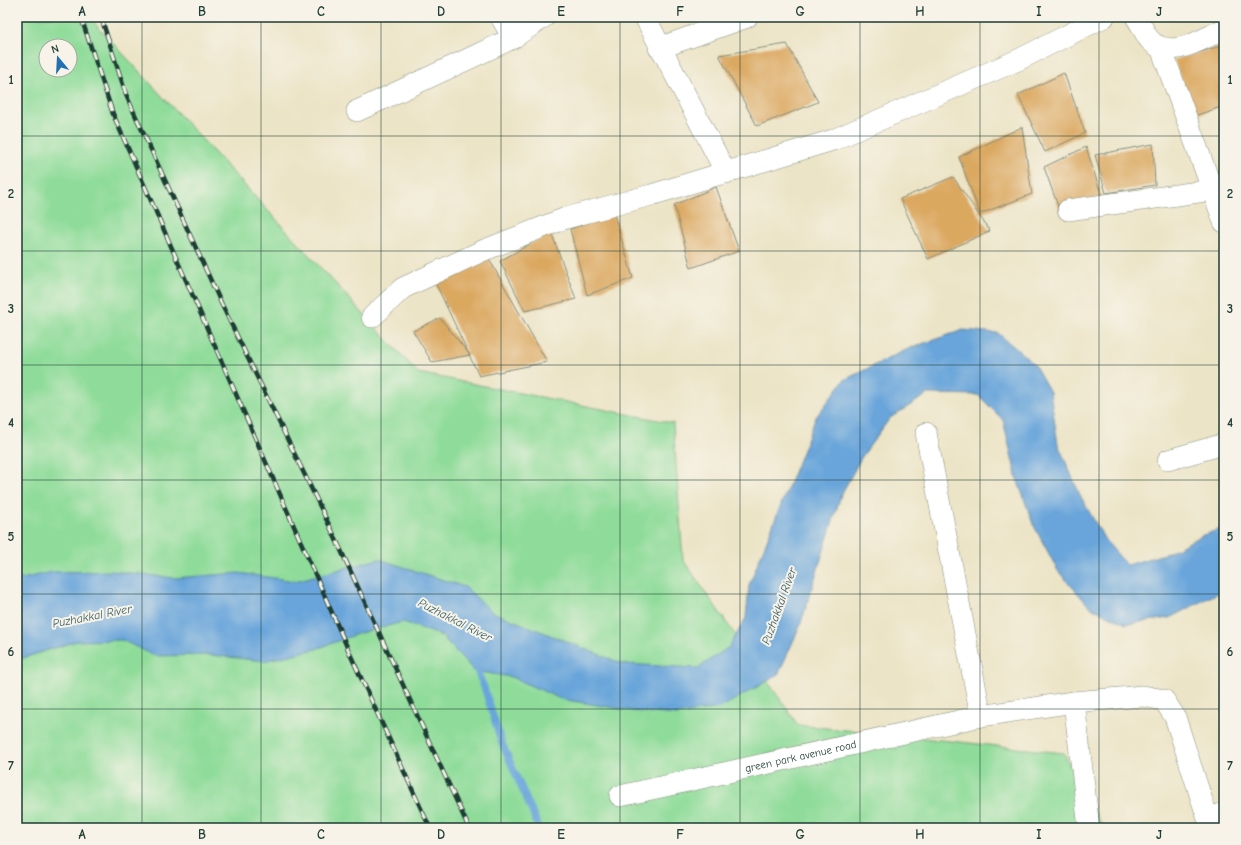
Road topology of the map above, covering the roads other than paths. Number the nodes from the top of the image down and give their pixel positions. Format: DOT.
graph roads {
  1 [pos="501,17"];
  2 [pos="544,17"];
  3 [pos="645,17"];
  4 [pos="747,17"];
  5 [pos="1104,17"];
  6 [pos="1136,17"];
  7 [pos="1224,29"];
  8 [pos="513,38"];
  9 [pos="660,48"];
  10 [pos="1161,48"];
  11 [pos="357,112"];
  12 [pos="726,173"];
  13 [pos="1218,188"];
  14 [pos="1068,210"];
  15 [pos="1224,222"];
  16 [pos="372,317"];
  17 [pos="926,433"];
  18 [pos="1224,444"];
  19 [pos="1168,460"];
  20 [pos="1074,702"];
  21 [pos="981,716"];
  22 [pos="620,796"];
  23 [pos="1215,820"];
  24 [pos="1089,828"];
  1 -- 8 [label="street"];
  2 -- 8 [label="street"];
  3 -- 9 [label="street"];
  4 -- 9 [label="street"];
  5 -- 12 [label="street"];
  6 -- 10 [label="street"];
  7 -- 10 [label="street"];
  8 -- 11 [label="street"];
  9 -- 12 [label="street"];
  10 -- 13 [label="street"];
  12 -- 16 [label="street"];
  13 -- 14 [label="street"];
  13 -- 15 [label="street"];
  17 -- 21 [label="street"];
  18 -- 19 [label="street"];
  20 -- 21 [label="street, green park avenue road"];
  20 -- 23 [label="street, green park avenue road"];
  20 -- 24 [label="street"];
  21 -- 22 [label="street, green park avenue road"];
}
